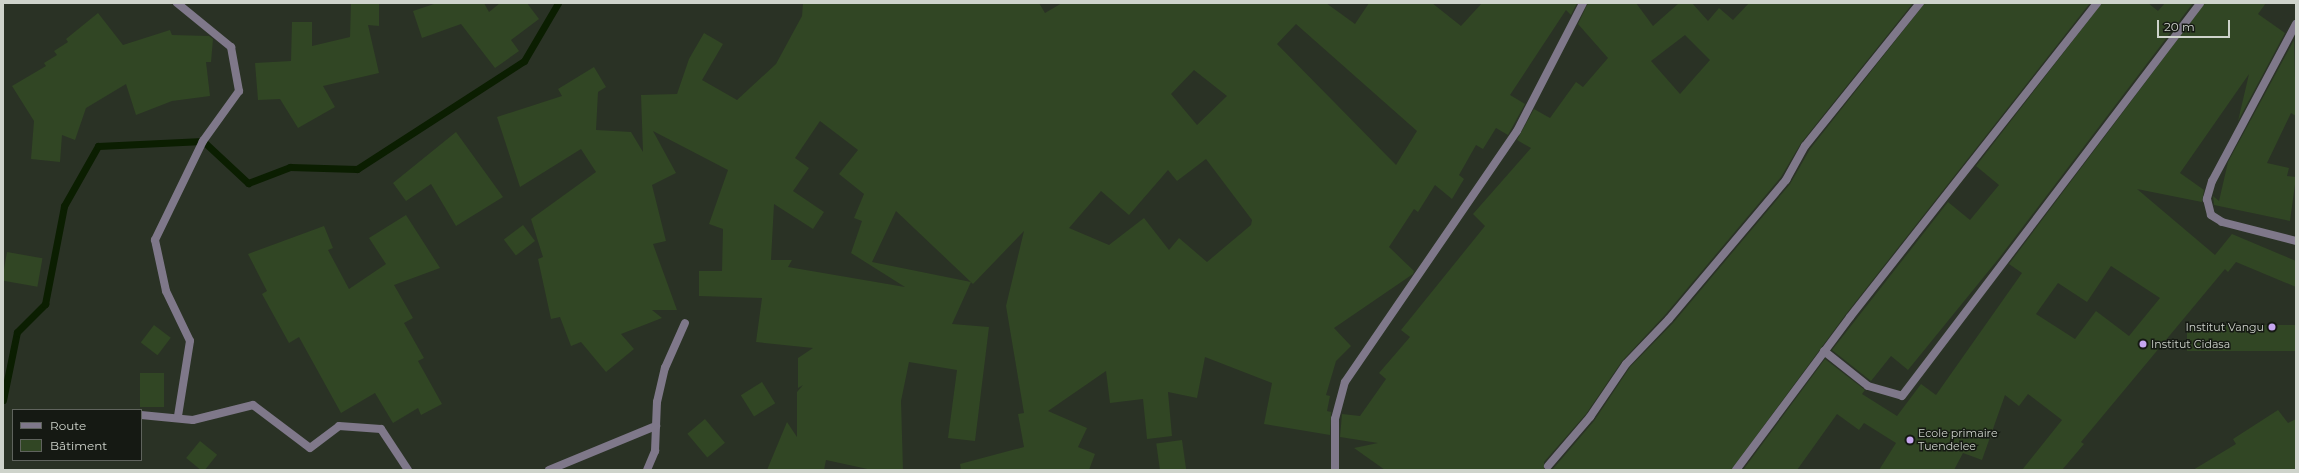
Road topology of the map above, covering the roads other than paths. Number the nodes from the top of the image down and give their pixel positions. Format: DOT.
graph roads {
  1 [pos="177,3"];
  2 [pos="1583,3"];
  3 [pos="1920,3"];
  4 [pos="2097,3"];
  5 [pos="2200,3"];
  6 [pos="2296,24"];
  7 [pos="2296,241"];
  8 [pos="685,323"];
  9 [pos="1824,351"];
  10 [pos="142,415"];
  11 [pos="178,416"];
  12 [pos="656,426"];
  13 [pos="1548,466"];
  14 [pos="408,470"];
  15 [pos="549,470"];
  16 [pos="647,470"];
  17 [pos="1336,470"];
  18 [pos="1736,470"];
  1 -- 11 [label="street"];
  2 -- 17 [label="street"];
  3 -- 13 [label="street"];
  4 -- 9 [label="street"];
  5 -- 9 [label="street"];
  6 -- 7 [label="street"];
  8 -- 12 [label="street"];
  9 -- 18 [label="street"];
  10 -- 11 [label="street"];
  11 -- 14 [label="street"];
  12 -- 15 [label="street"];
  12 -- 16 [label="street"];
}
